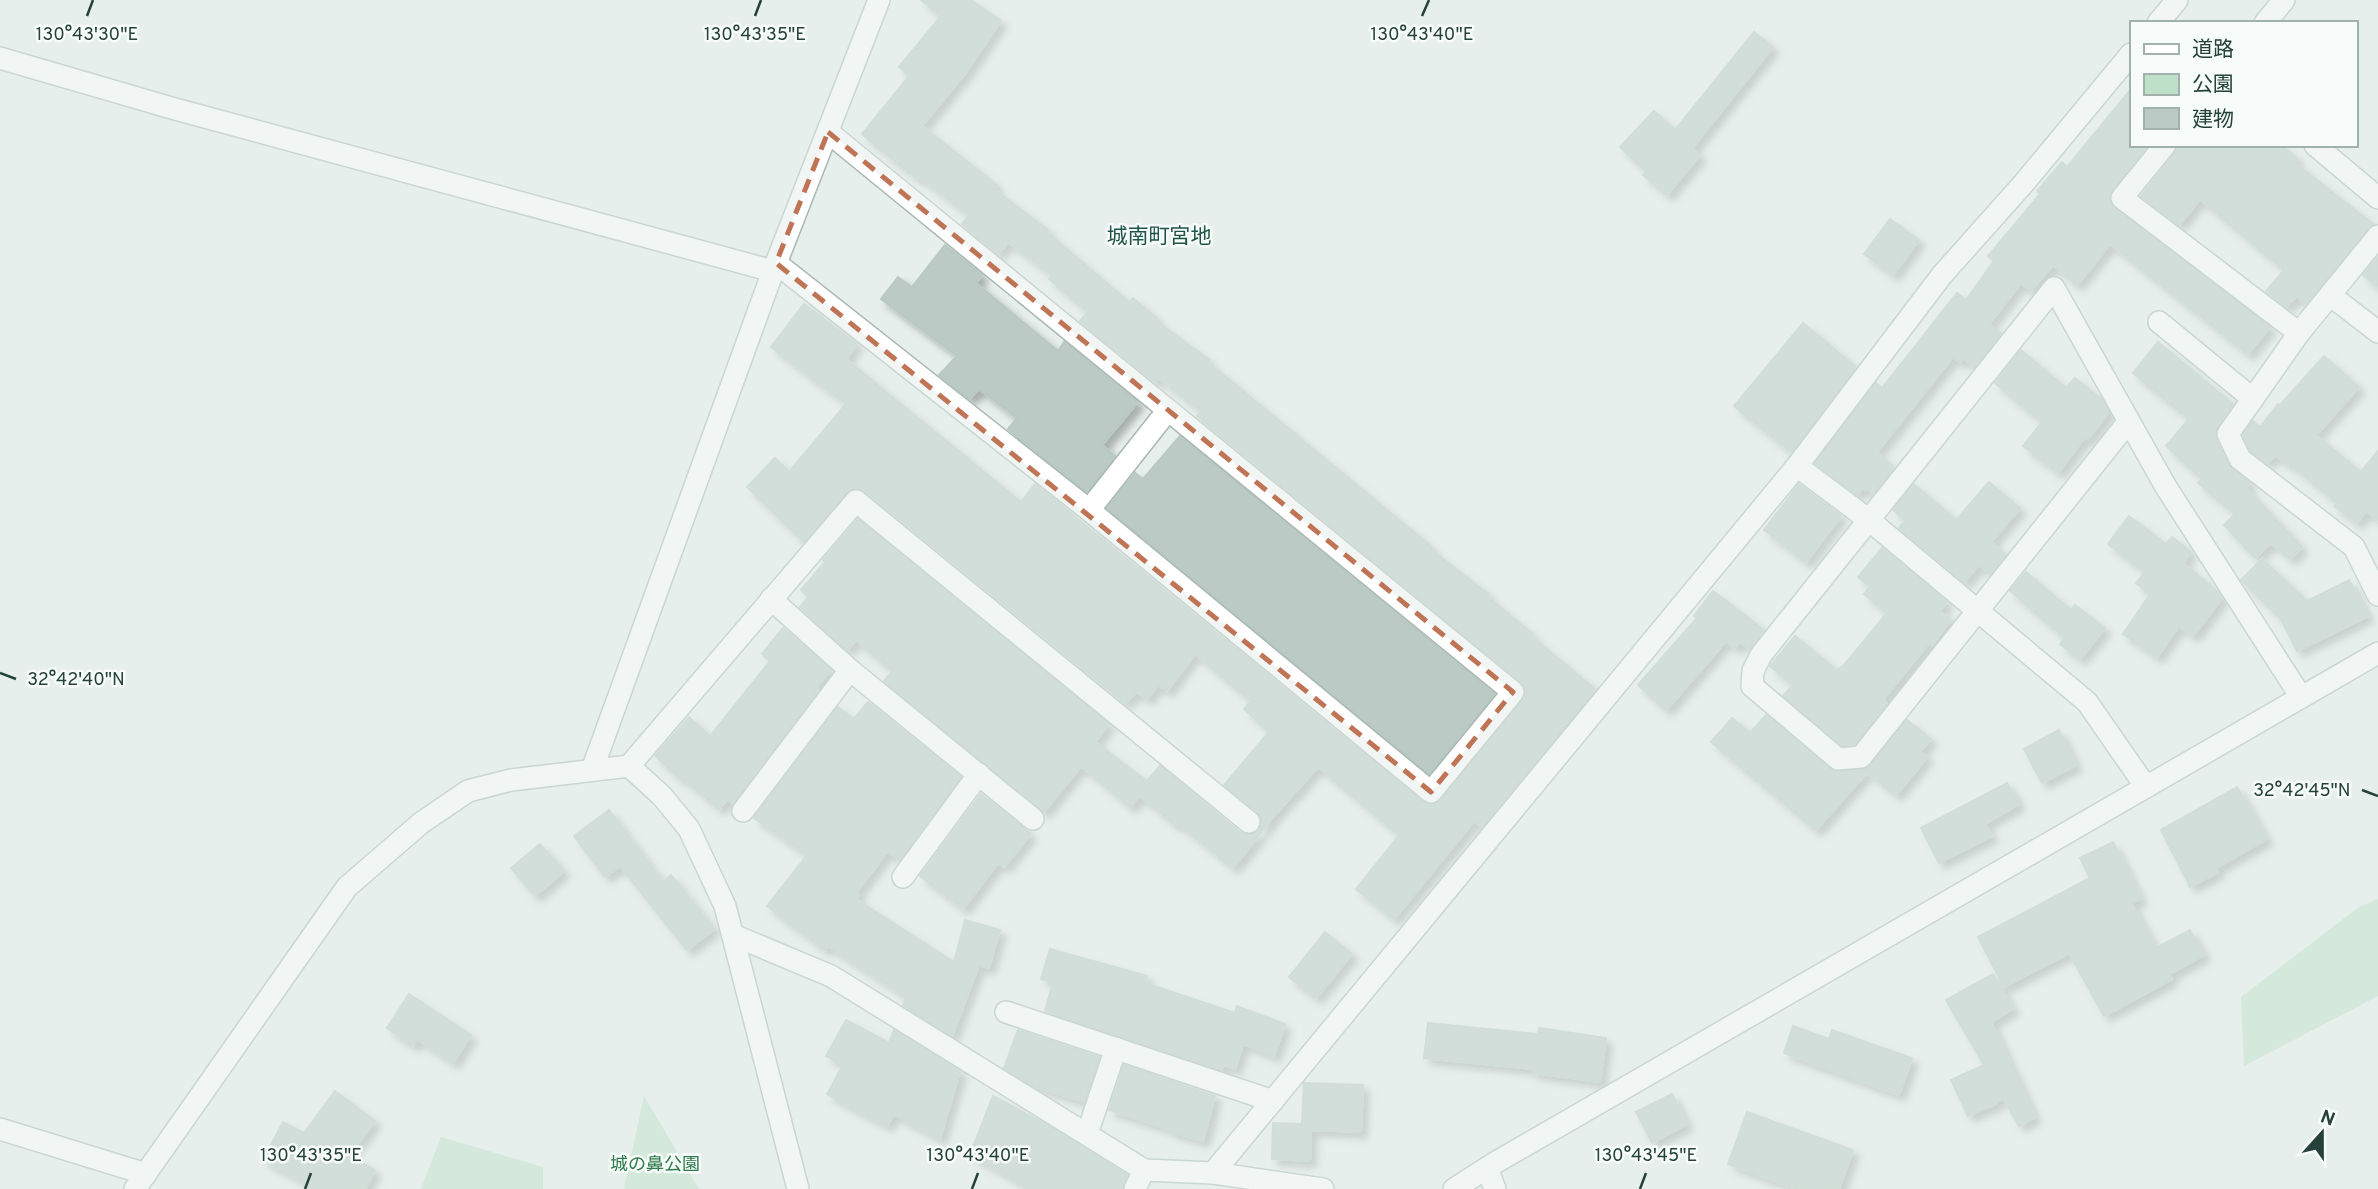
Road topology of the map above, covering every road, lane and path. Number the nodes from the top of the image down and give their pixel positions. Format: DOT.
graph roads {
  1 [pos="878,0"];
  2 [pos="2177,0"];
  3 [pos="2284,0"];
  4 [pos="2160,21"];
  5 [pos="2267,21"];
  6 [pos="2130,55"];
  7 [pos="0,58"];
  8 [pos="828,132"];
  9 [pos="2163,147"];
  10 [pos="2317,147"];
  11 [pos="2378,198"];
  12 [pos="2378,236"];
  13 [pos="775,267"];
  14 [pos="2330,295"];
  15 [pos="2159,322"];
  16 [pos="2378,332"];
  17 [pos="2299,333"];
  18 [pos="2253,399"];
  19 [pos="1168,410"];
  20 [pos="2129,421"];
  21 [pos="1797,466"];
  22 [pos="1089,510"];
  23 [pos="1869,520"];
  24 [pos="2378,595"];
  25 [pos="771,599"];
  26 [pos="1976,611"];
  27 [pos="2378,653"];
  28 [pos="850,670"];
  29 [pos="2301,697"];
  30 [pos="629,766"];
  31 [pos="592,770"];
  32 [pos="979,774"];
  33 [pos="2146,787"];
  34 [pos="743,811"];
  35 [pos="1033,819"];
  36 [pos="1249,822"];
  37 [pos="903,877"];
  38 [pos="733,935"];
  39 [pos="1006,1012"];
  40 [pos="1116,1048"];
  41 [pos="1273,1101"];
  42 [pos="0,1129"];
  43 [pos="1087,1134"];
  44 [pos="1487,1168"];
  45 [pos="1144,1170"];
  46 [pos="1213,1173"];
  47 [pos="141,1181"];
  48 [pos="798,1189"];
  49 [pos="1135,1189"];
  50 [pos="1323,1189"];
  51 [pos="1454,1189"];
  52 [pos="1495,1189"];
  1 -- 8 [label="street"];
  2 -- 4 [label="street"];
  3 -- 5 [label="street"];
  6 -- 21 [label="street"];
  7 -- 13 [label="street"];
  8 -- 13 [label="street"];
  8 -- 19 [label="street"];
  9 -- 17 [label="street"];
  10 -- 11 [label="street"];
  12 -- 14 [label="street"];
  13 -- 22 [label="street"];
  13 -- 31 [label="street"];
  14 -- 16 [label="street"];
  14 -- 17 [label="street"];
  15 -- 18 [label="street"];
  17 -- 18 [label="street"];
  18 -- 24 [label="street"];
  19 -- 22 [label="street"];
  19 -- 22 [label="street"];
  20 -- 23 [label="street"];
  20 -- 26 [label="street"];
  20 -- 29 [label="street"];
  21 -- 23 [label="street"];
  21 -- 41 [label="street"];
  23 -- 26 [label="street"];
  23 -- 26 [label="street"];
  25 -- 28 [label="street"];
  25 -- 30 [label="street"];
  25 -- 36 [label="street"];
  26 -- 33 [label="street"];
  27 -- 29 [label="street"];
  28 -- 32 [label="street"];
  28 -- 34 [label="street"];
  29 -- 33 [label="street"];
  30 -- 31 [label="street"];
  30 -- 38 [label="street"];
  31 -- 47 [label="street"];
  32 -- 35 [label="street"];
  32 -- 37 [label="street"];
  33 -- 44 [label="street"];
  38 -- 43 [label="street"];
  38 -- 48 [label="street"];
  39 -- 40 [label="street"];
  40 -- 41 [label="street"];
  40 -- 43 [label="street"];
  41 -- 46 [label="street"];
  42 -- 47 [label="street"];
  43 -- 45 [label="street"];
  44 -- 51 [label="street"];
  44 -- 52 [label="street"];
  45 -- 46 [label="street"];
  45 -- 49 [label="street"];
  46 -- 50 [label="street"];
}
